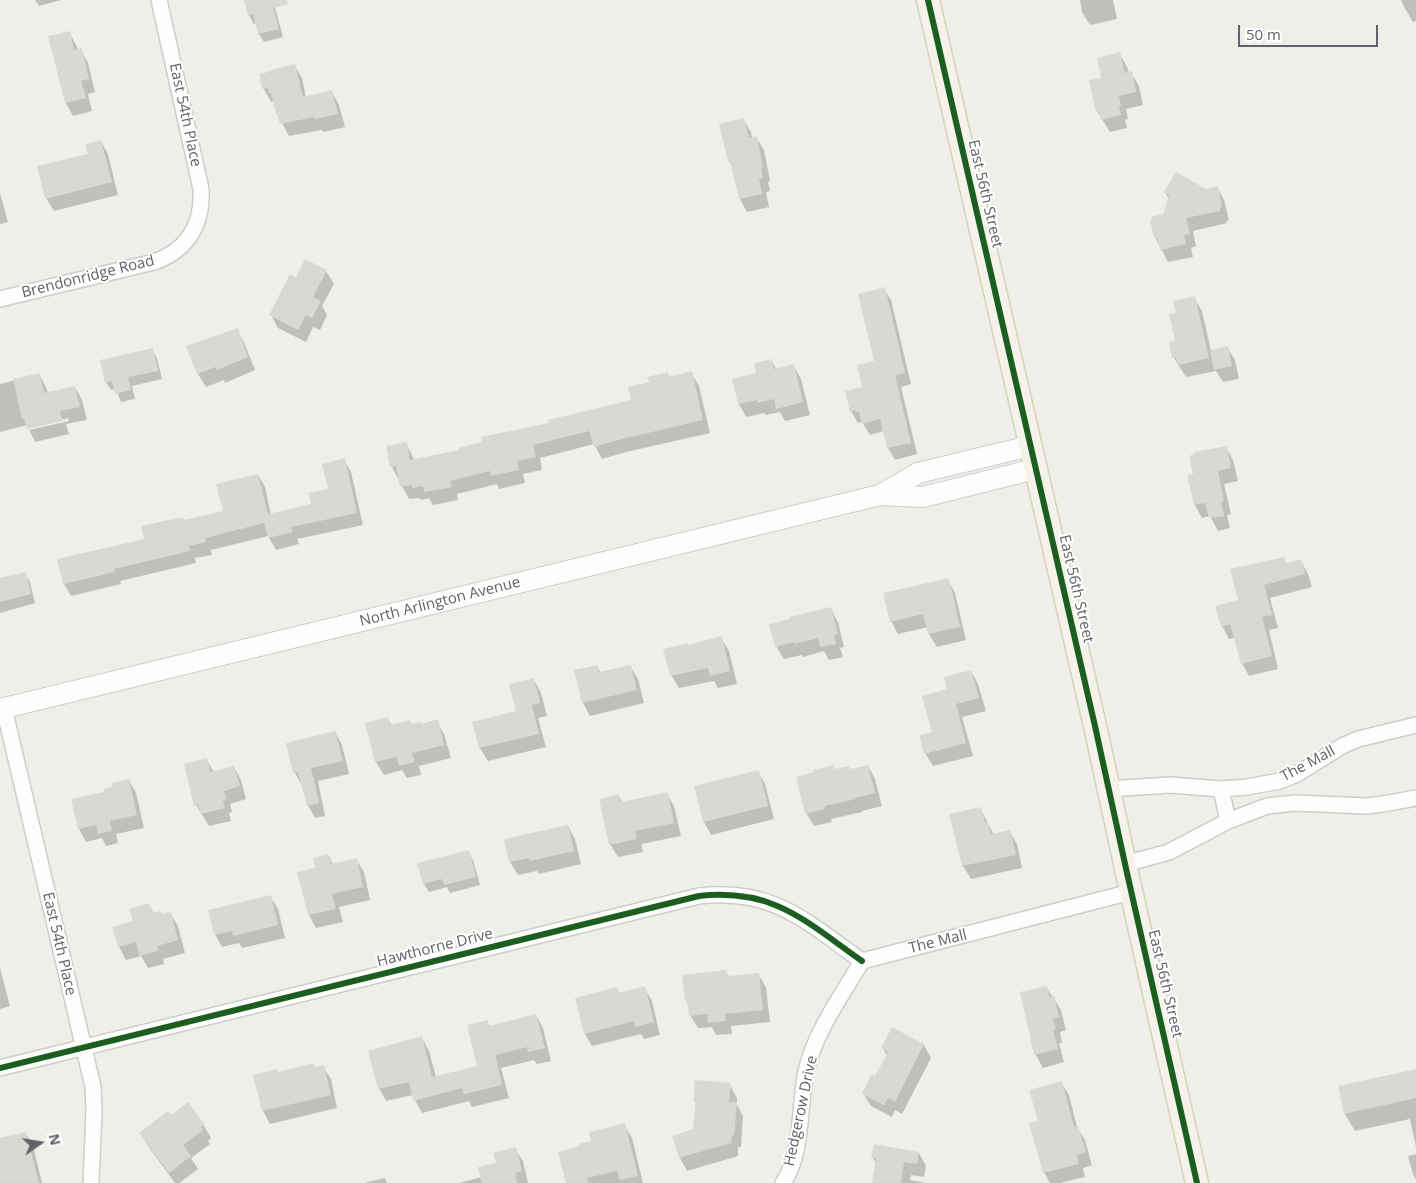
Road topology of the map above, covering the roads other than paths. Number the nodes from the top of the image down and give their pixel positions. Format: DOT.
graph roads {
  1 [pos="159,0"];
  2 [pos="928,0"];
  3 [pos="194,230"];
  4 [pos="0,299"];
  5 [pos="1030,446"];
  6 [pos="1035,469"];
  7 [pos="880,495"];
  8 [pos="2,708"];
  9 [pos="1416,725"];
  10 [pos="1270,783"];
  11 [pos="1222,789"];
  12 [pos="1108,790"];
  13 [pos="1416,798"];
  14 [pos="1276,805"];
  15 [pos="1228,822"];
  16 [pos="1125,864"];
  17 [pos="1131,892"];
  18 [pos="862,961"];
  19 [pos="83,1048"];
  20 [pos="0,1068"];
  21 [pos="91,1183"];
  22 [pos="783,1183"];
  23 [pos="1197,1183"];
  1 -- 3 [label="street, East 54th Place"];
  2 -- 5 [label="main road, East 56th Street"];
  3 -- 4 [label="street, Brendonridge Road"];
  5 -- 6 [label="main road, East 56th Street"];
  5 -- 7 [label="main road, North Arlington Avenue"];
  6 -- 7 [label="main road, North Arlington Avenue"];
  6 -- 12 [label="main road, East 56th Street"];
  7 -- 8 [label="main road, North Arlington Avenue"];
  8 -- 19 [label="street, East 54th Place"];
  9 -- 10 [label="street, The Mall"];
  10 -- 11 [label="street, The Mall"];
  10 -- 14 [label="street"];
  11 -- 12 [label="street, The Mall"];
  11 -- 15 [label="street"];
  12 -- 16 [label="main road, East 56th Street"];
  13 -- 14 [label="street, The Mall"];
  14 -- 15 [label="street, The Mall"];
  15 -- 16 [label="street, The Mall"];
  16 -- 17 [label="main road, East 56th Street"];
  17 -- 18 [label="street, The Mall"];
  17 -- 23 [label="main road, East 56th Street"];
  18 -- 19 [label="street, Hawthorne Drive"];
  18 -- 22 [label="street, Hedgerow Drive"];
  19 -- 20 [label="street, Hawthorne Drive"];
  19 -- 21 [label="street, East 54th Place"];
}
